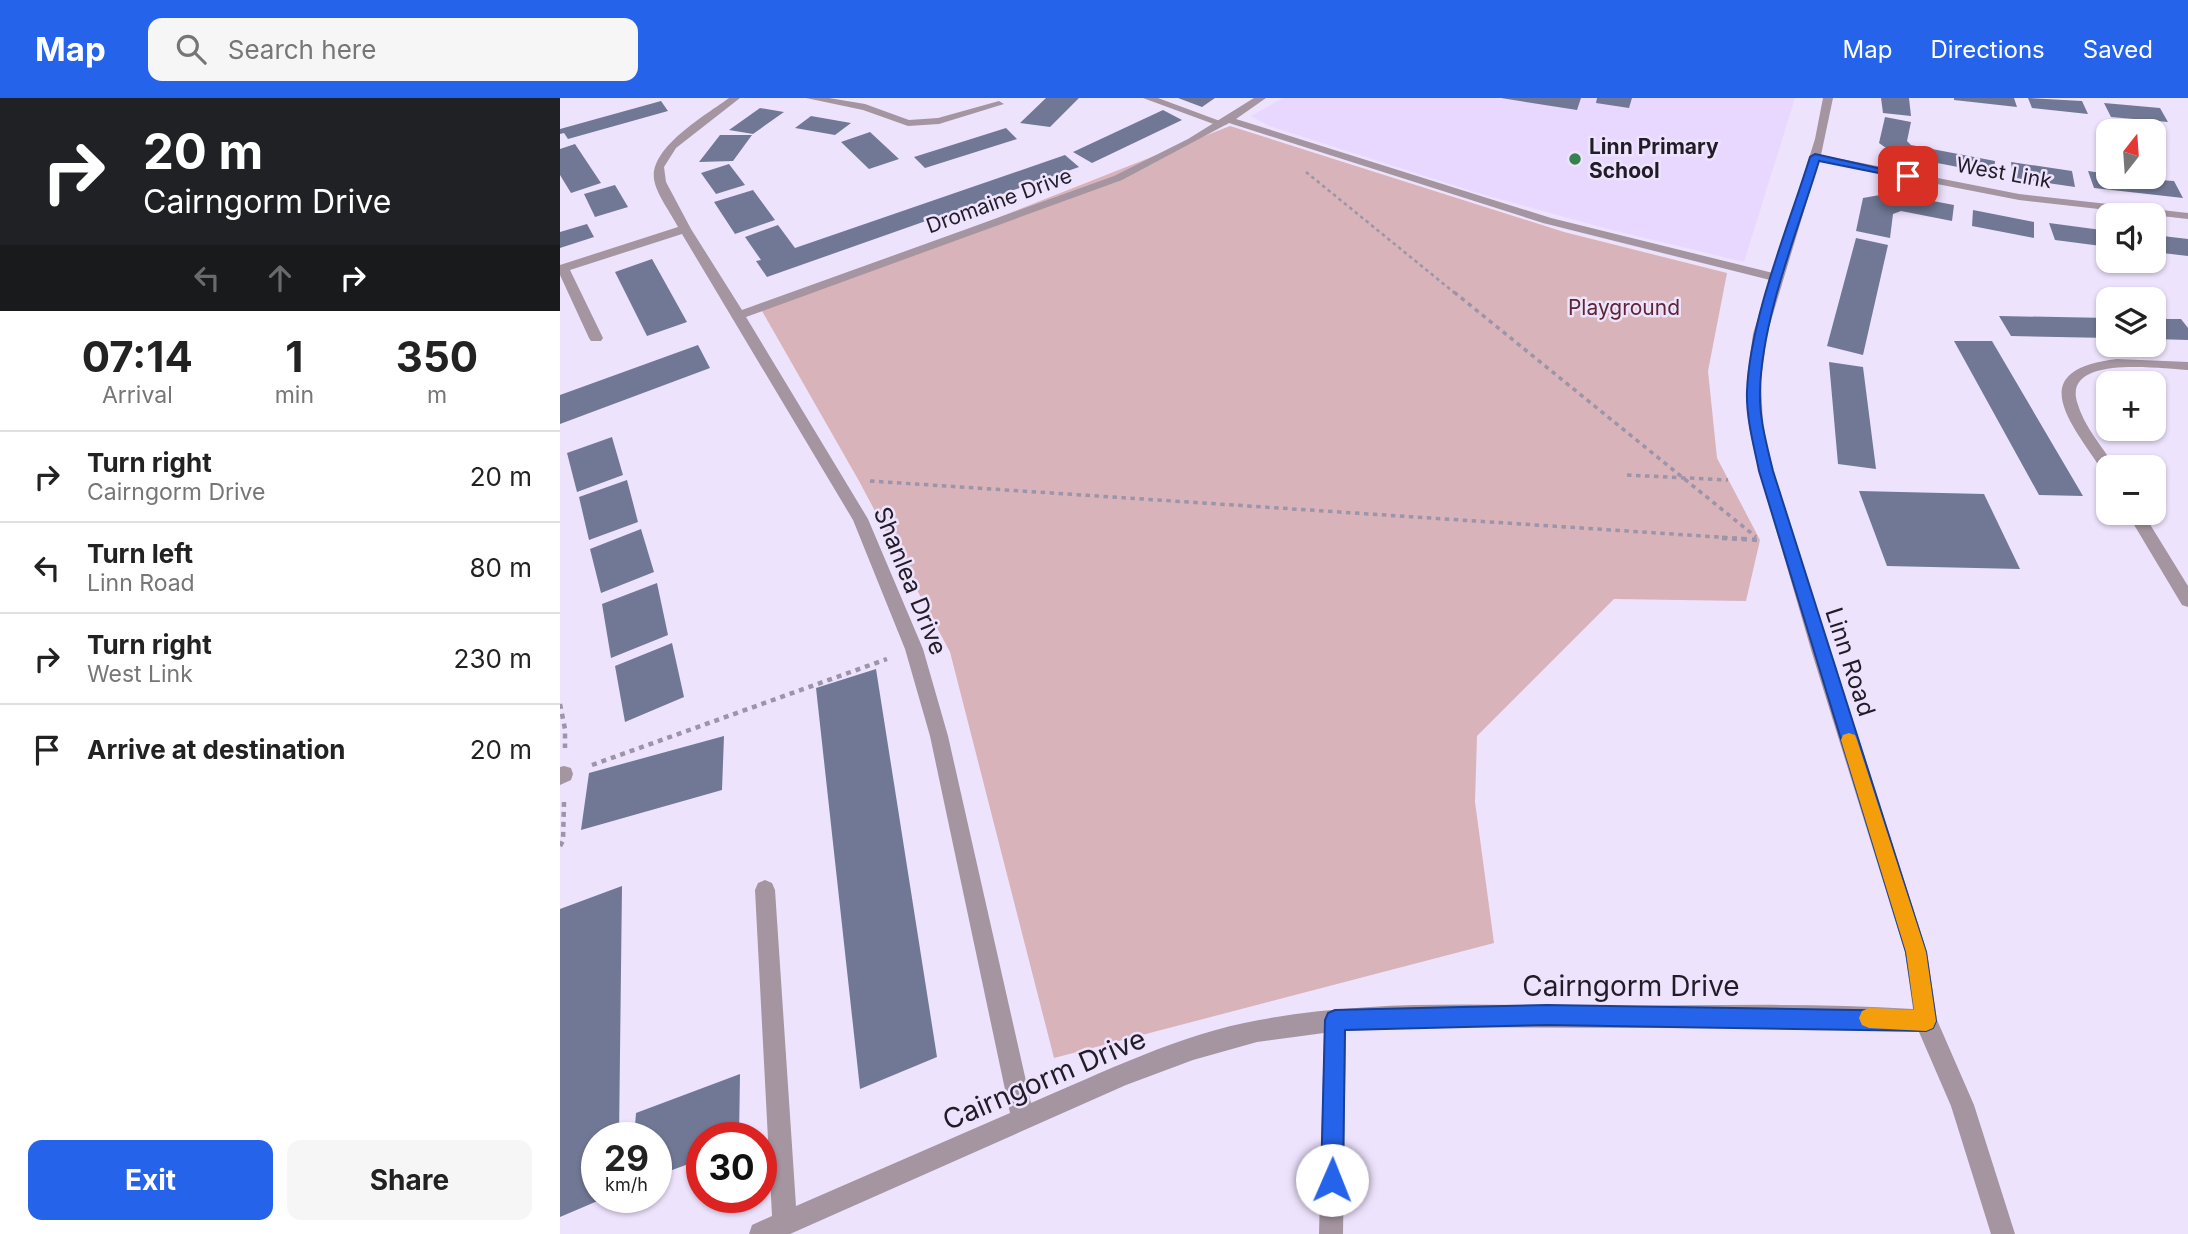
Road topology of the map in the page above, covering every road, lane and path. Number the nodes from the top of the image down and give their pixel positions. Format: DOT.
graph roads {
  1 [pos="735,98"];
  2 [pos="811,98"];
  3 [pos="1148,98"];
  4 [pos="1261,98"];
  5 [pos="1828,98"];
  6 [pos="999,104"];
  7 [pos="1226,122"];
  8 [pos="1815,157"];
  9 [pos="1305,171"];
  10 [pos="2188,216"];
  11 [pos="685,229"];
  12 [pos="562,269"];
  13 [pos="1778,278"];
  14 [pos="739,315"];
  15 [pos="596,338"];
  16 [pos="2188,366"];
  17 [pos="2101,455"];
  18 [pos="1627,475"];
  19 [pos="1683,478"];
  20 [pos="1728,480"];
  21 [pos="838,482"];
  22 [pos="2142,525"];
  23 [pos="2188,600"];
  24 [pos="915,649"];
  25 [pos="562,775"];
  26 [pos="765,890"];
  27 [pos="1335,1020"];
  28 [pos="1926,1021"];
  29 [pos="1023,1119"];
  30 [pos="785,1223"];
  31 [pos="761,1234"];
  32 [pos="1331,1234"];
  33 [pos="2003,1234"];
  1 -- 11 [label="street, Shanlea Drive"];
  2 -- 6 [label="street"];
  3 -- 7 [label="street"];
  4 -- 7 [label="street, Dromaine Drive"];
  5 -- 8 [label="street, Linn Road"];
  7 -- 13 [label="street"];
  7 -- 14 [label="street, Dromaine Drive"];
  8 -- 10 [label="street, West Link"];
  8 -- 13 [label="street, Linn Road"];
  9 -- 19 [label="path"];
  11 -- 12 [label="street"];
  11 -- 14 [label="street, Shanlea Drive"];
  12 -- 15 [label="street"];
  13 -- 28 [label="street, Linn Road"];
  14 -- 21 [label="street, Shanlea Drive"];
  16 -- 17 [label="street"];
  18 -- 19 [label="path"];
  19 -- 20 [label="path"];
  19 -- 21 [label="path"];
  21 -- 24 [label="street, Shanlea Drive"];
  22 -- 23 [label="street"];
  24 -- 25 [label="path"];
  24 -- 29 [label="street, Shanlea Drive"];
  26 -- 30 [label="street"];
  27 -- 28 [label="street, Cairngorm Drive"];
  27 -- 29 [label="street, Cairngorm Drive"];
  27 -- 32 [label="street"];
  28 -- 33 [label="street, Linn Road"];
  29 -- 30 [label="street, Cairngorm Drive"];
  30 -- 31 [label="street, Cairngorm Drive"];
}
